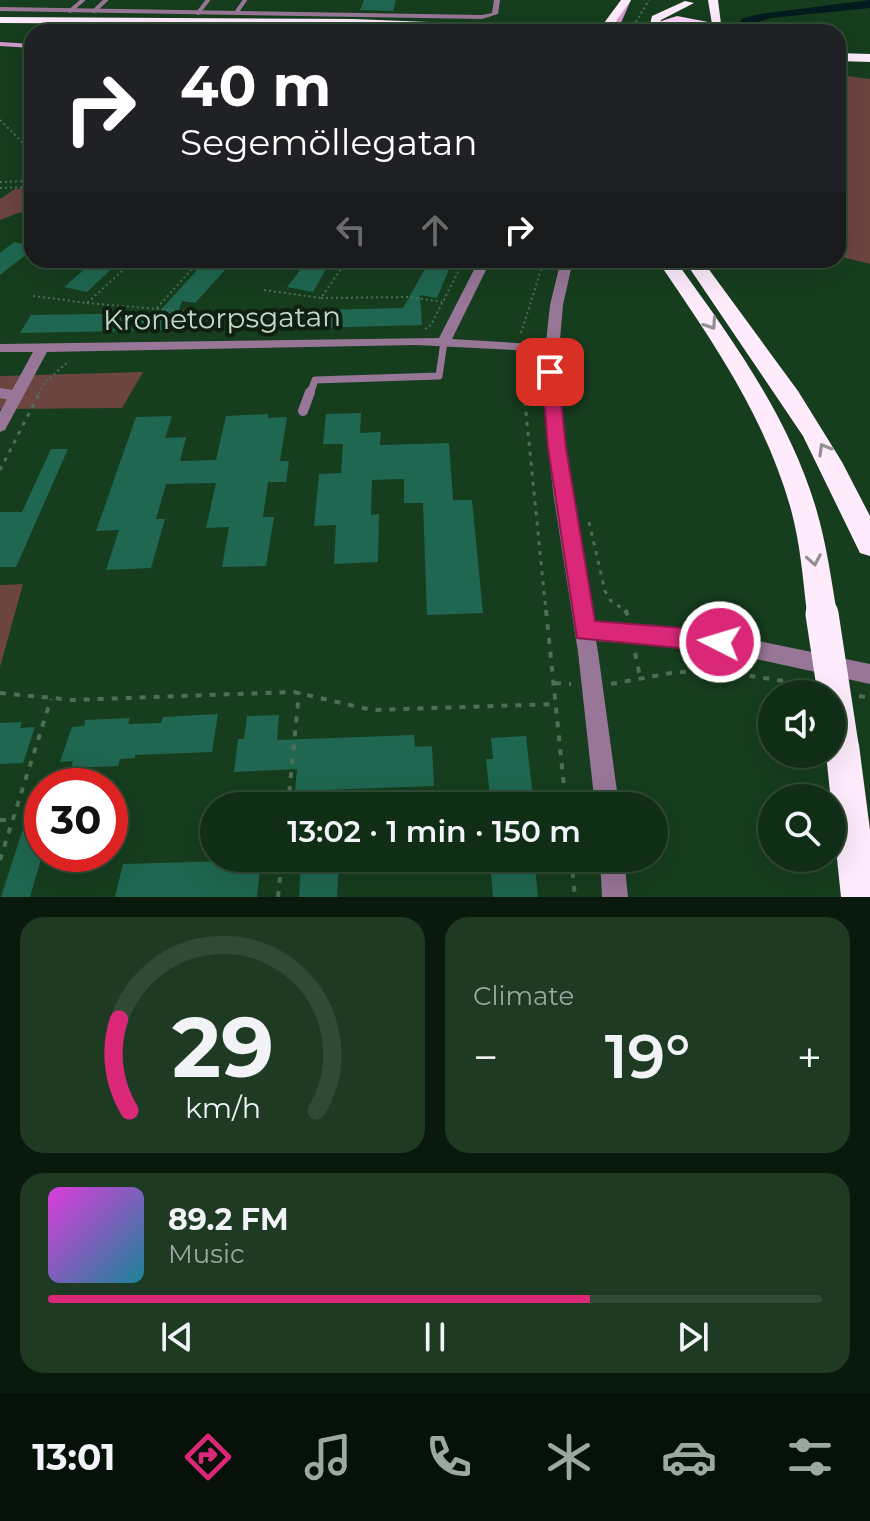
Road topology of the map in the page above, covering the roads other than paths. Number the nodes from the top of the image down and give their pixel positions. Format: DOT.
graph roads {
  1 [pos="83,0"];
  2 [pos="208,0"];
  3 [pos="245,0"];
  4 [pos="497,0"];
  5 [pos="627,0"];
  6 [pos="713,0"];
  7 [pos="104,1"];
  8 [pos="644,1"];
  9 [pos="690,1"];
  10 [pos="118,3"];
  11 [pos="198,8"];
  12 [pos="0,9"];
  13 [pos="70,11"];
  14 [pos="94,11"];
  15 [pos="236,13"];
  16 [pos="0,22"];
  17 [pos="94,24"];
  18 [pos="390,24"];
  19 [pos="609,24"];
  20 [pos="616,24"];
  21 [pos="629,24"];
  22 [pos="659,24"];
  23 [pos="672,24"];
  24 [pos="698,24"];
  25 [pos="718,24"];
  26 [pos="24,25"];
  27 [pos="0,41"];
  28 [pos="24,42"];
  29 [pos="846,52"];
  30 [pos="870,53"];
  31 [pos="481,268"];
  32 [pos="565,268"];
  33 [pos="671,268"];
  34 [pos="699,268"];
  35 [pos="444,342"];
  36 [pos="43,347"];
  37 [pos="0,348"];
  38 [pos="550,349"];
  39 [pos="0,393"];
  40 [pos="17,396"];
  41 [pos="303,411"];
  42 [pos="0,426"];
  43 [pos="870,545"];
  44 [pos="585,631"];
  45 [pos="870,674"];
  46 [pos="605,792"];
  47 [pos="613,872"];
  48 [pos="615,897"];
  49 [pos="860,897"];
  1 -- 13 [label="lane"];
  2 -- 11 [label="lane"];
  3 -- 15 [label="lane"];
  4 -- 15 [label="street"];
  5 -- 19 [label="highway"];
  5 -- 20 [label="main road"];
  6 -- 25 [label="highway"];
  7 -- 10 [label="lane"];
  7 -- 14 [label="lane"];
  8 -- 21 [label="main road"];
  9 -- 22 [label="highway"];
  11 -- 14 [label="street"];
  11 -- 15 [label="street"];
  12 -- 13 [label="street"];
  13 -- 14 [label="street"];
  16 -- 17 [label="highway"];
  16 -- 18 [label="highway"];
  16 -- 26 [label="highway"];
  23 -- 24 [label="highway"];
  27 -- 28 [label="main road"];
  29 -- 30 [label="highway"];
  31 -- 35 [label="street"];
  32 -- 38 [label="street"];
  33 -- 49 [label="highway, one-way, bridge"];
  43 -- 34 [label="highway, one-way"];
  35 -- 36 [label="street, Kronetorpsgatan"];
  35 -- 38 [label="street, Kronetorpsgatan"];
  35 -- 41 [label="lane"];
  36 -- 37 [label="street, Kronetorpsgatan"];
  36 -- 40 [label="street"];
  38 -- 44 [label="street"];
  39 -- 40 [label="lane"];
  40 -- 42 [label="street"];
  44 -- 45 [label="street"];
  44 -- 46 [label="street"];
  47 -- 48 [label="street"];
}
